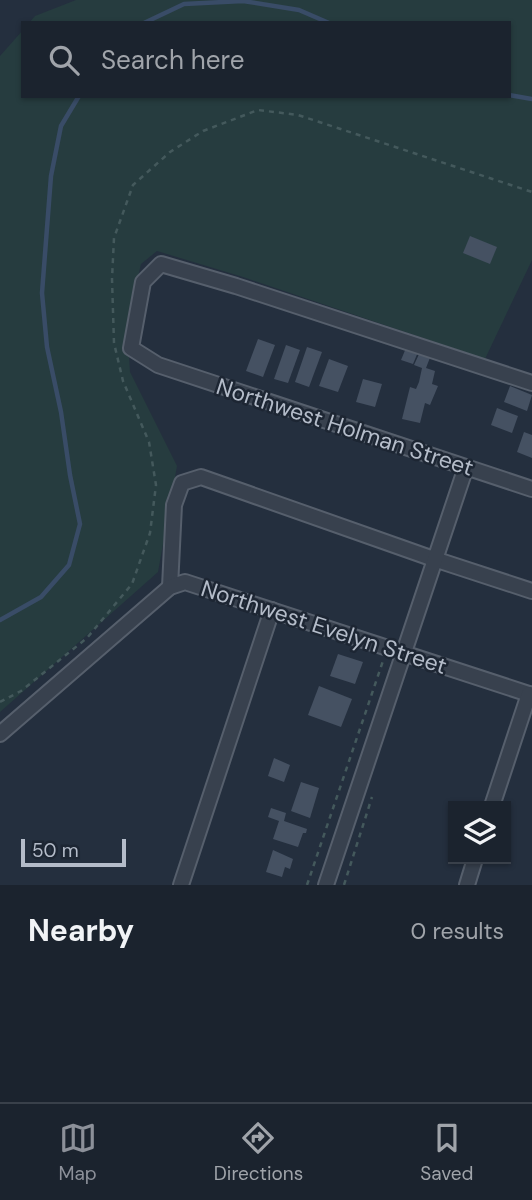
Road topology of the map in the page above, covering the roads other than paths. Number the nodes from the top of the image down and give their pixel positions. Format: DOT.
graph roads {
  1 [pos="532,383"];
  2 [pos="466,467"];
  3 [pos="532,489"];
  4 [pos="435,559"];
  5 [pos="170,587"];
  6 [pos="532,591"];
  7 [pos="272,610"];
  8 [pos="404,654"];
  9 [pos="531,694"];
  10 [pos="0,734"];
  11 [pos="494,801"];
  12 [pos="473,864"];
  13 [pos="181,885"];
  14 [pos="326,885"];
  15 [pos="467,885"];
  1 -- 2 [label="street, Northwest Holman Street"];
  2 -- 3 [label="street, Northwest Holman Street"];
  2 -- 4 [label="street"];
  4 -- 5 [label="street"];
  4 -- 6 [label="street"];
  4 -- 8 [label="street"];
  5 -- 7 [label="street, Northwest Evelyn Street"];
  5 -- 10 [label="street, Northwest Evelyn Street"];
  7 -- 8 [label="street, Northwest Evelyn Street"];
  7 -- 13 [label="street"];
  8 -- 9 [label="street, Northwest Evelyn Street"];
  8 -- 14 [label="street"];
  9 -- 11 [label="street"];
  12 -- 15 [label="street"];
}
